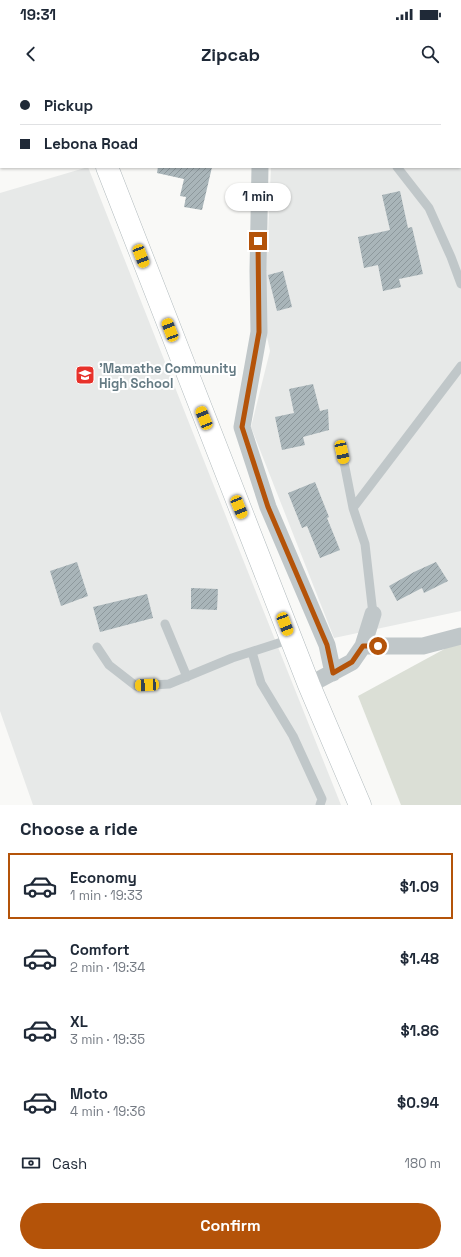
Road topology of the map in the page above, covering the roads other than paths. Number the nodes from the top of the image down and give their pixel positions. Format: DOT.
graph roads {
  1 [pos="107,168"];
  2 [pos="260,168"];
  3 [pos="397,168"];
  4 [pos="461,284"];
  5 [pos="461,366"];
  6 [pos="342,452"];
  7 [pos="353,508"];
  8 [pos="373,614"];
  9 [pos="165,624"];
  10 [pos="461,636"];
  11 [pos="291,639"];
  12 [pos="363,646"];
  13 [pos="97,647"];
  14 [pos="252,652"];
  15 [pos="333,673"];
  16 [pos="187,677"];
  17 [pos="309,686"];
  18 [pos="320,805"];
  19 [pos="360,805"];
  1 -- 11 [label="main road"];
  2 -- 15 [label="street"];
  3 -- 4 [label="lane"];
  5 -- 7 [label="lane"];
  6 -- 7 [label="lane"];
  7 -- 8 [label="lane"];
  8 -- 12 [label="street"];
  9 -- 16 [label="lane"];
  10 -- 12 [label="street"];
  11 -- 14 [label="lane"];
  11 -- 17 [label="main road"];
  12 -- 15 [label="street"];
  13 -- 16 [label="lane"];
  14 -- 16 [label="lane"];
  14 -- 18 [label="lane"];
  15 -- 17 [label="street"];
  17 -- 19 [label="main road"];
}
